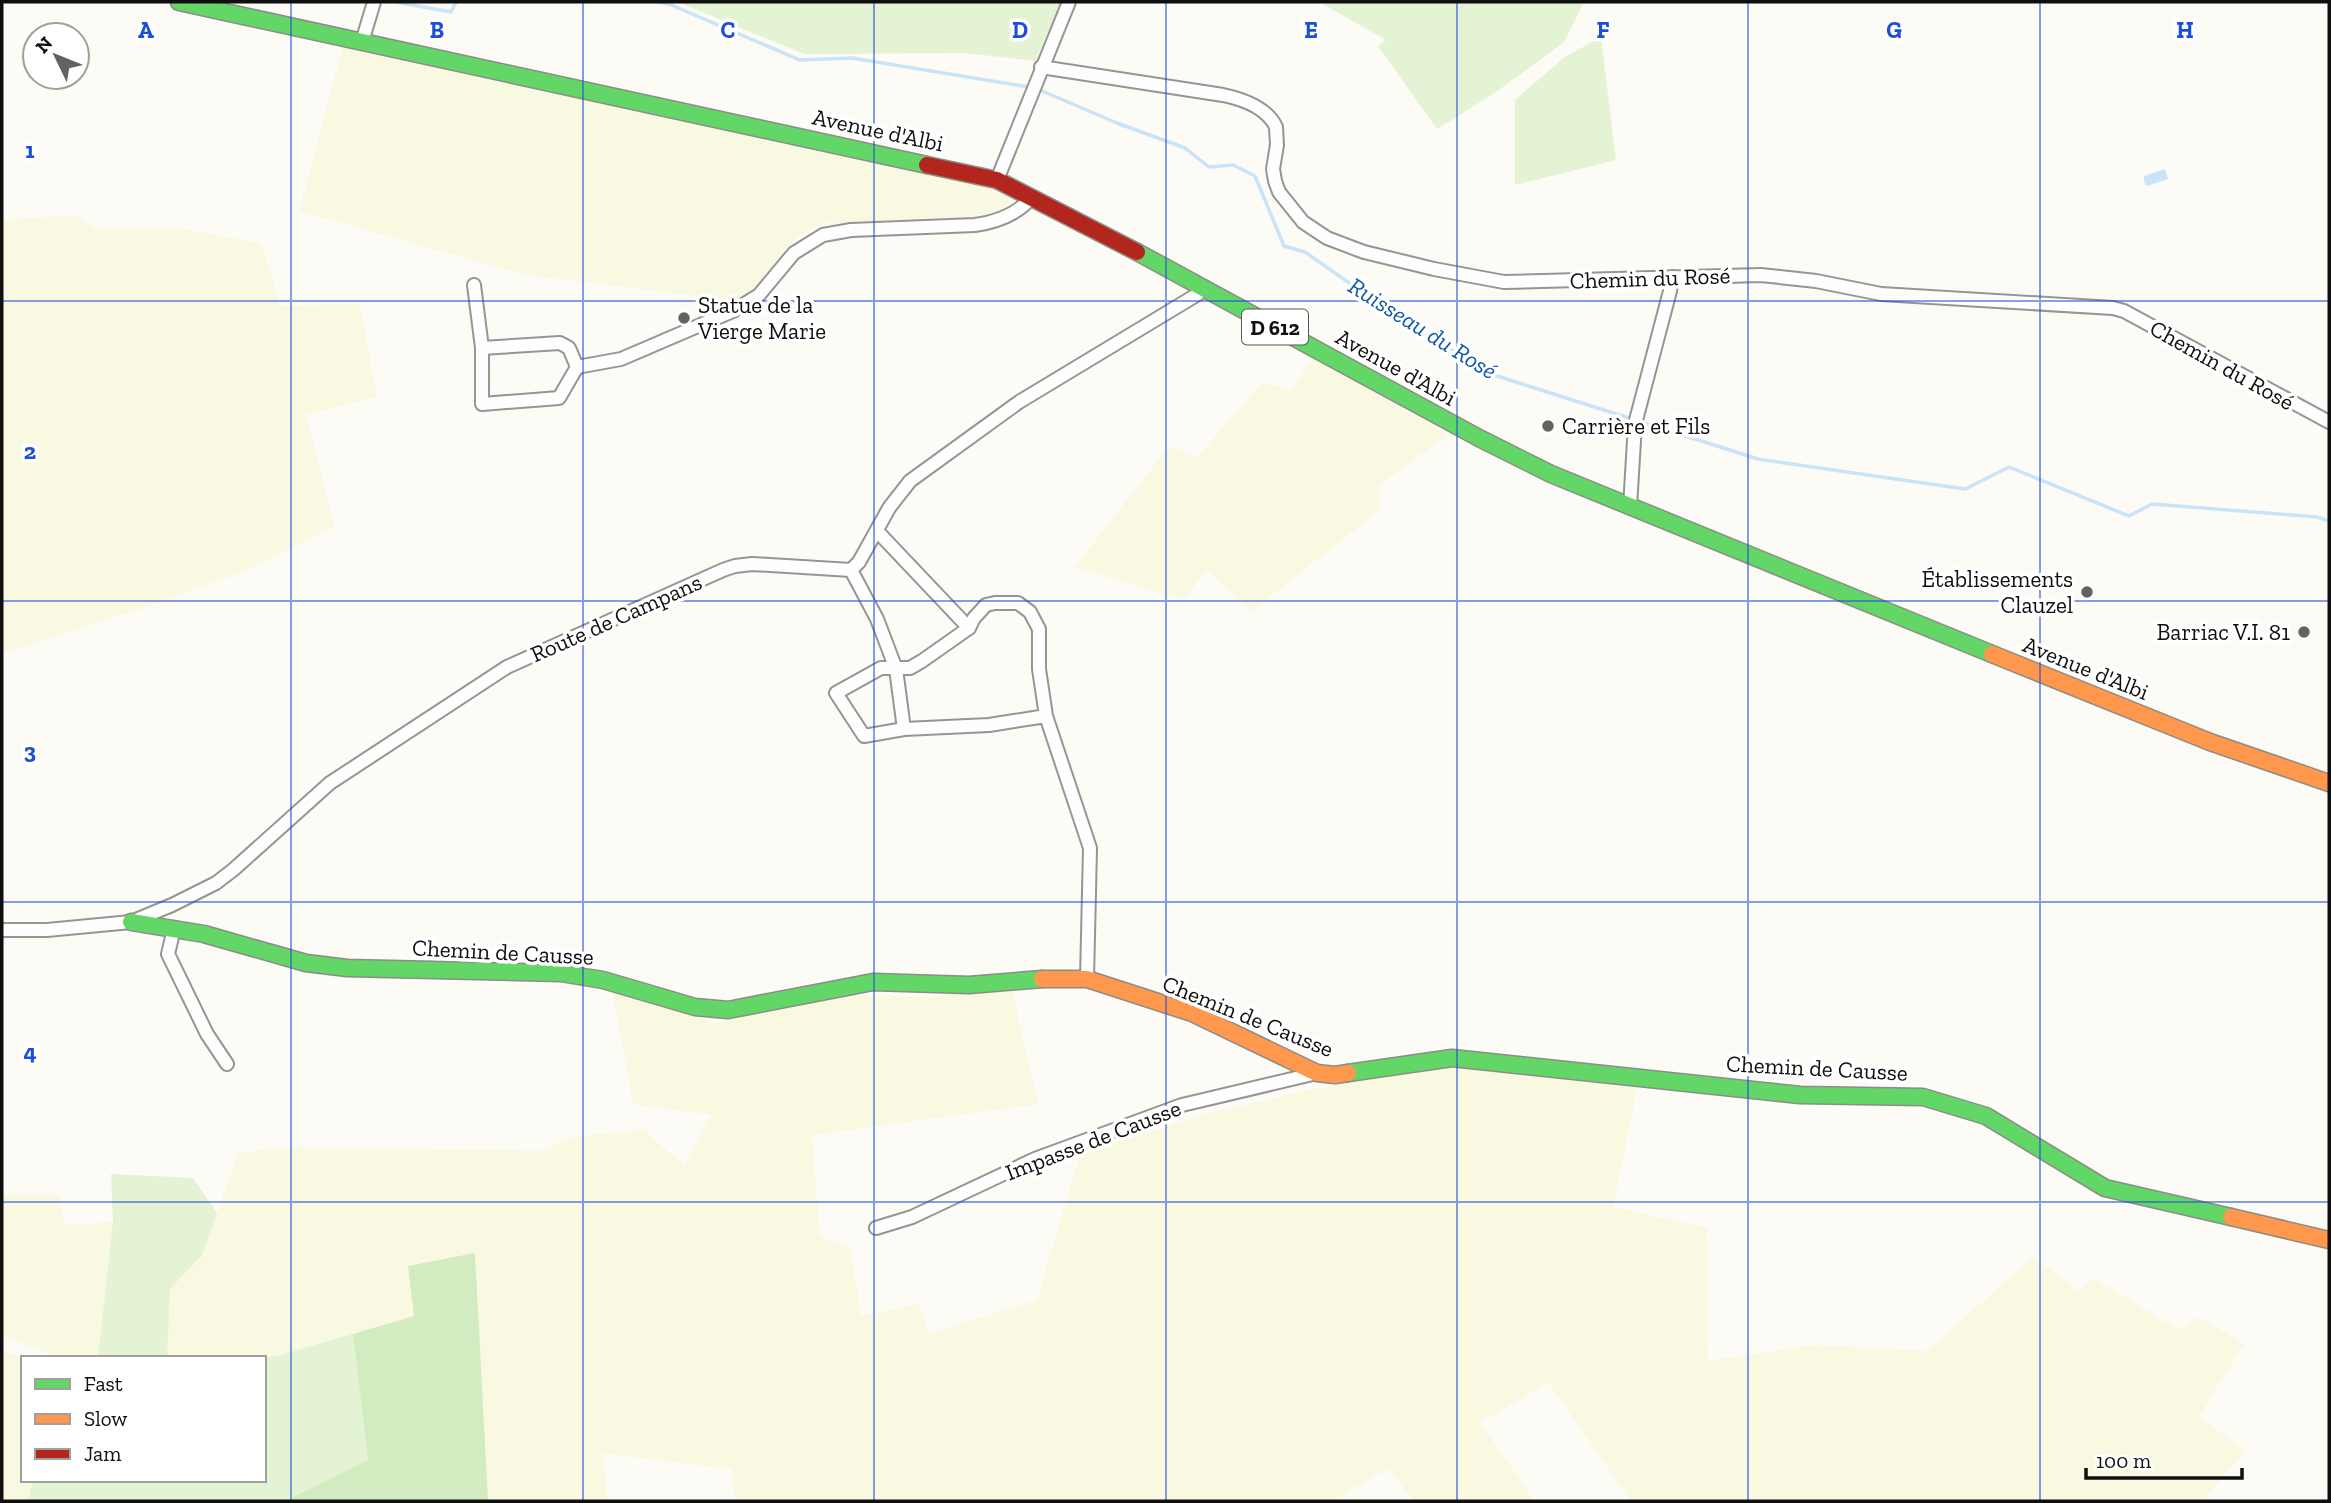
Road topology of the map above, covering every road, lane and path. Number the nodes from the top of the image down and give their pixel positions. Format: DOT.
graph roads {
  1 [pos="179,2"];
  2 [pos="374,2"];
  3 [pos="1069,2"];
  4 [pos="362,42"];
  5 [pos="1041,68"];
  6 [pos="997,180"];
  7 [pos="1032,197"];
  8 [pos="1672,277"];
  9 [pos="474,285"];
  10 [pos="1204,288"];
  11 [pos="482,348"];
  12 [pos="577,367"];
  13 [pos="2329,422"];
  14 [pos="1630,507"];
  15 [pos="877,531"];
  16 [pos="851,570"];
  17 [pos="969,628"];
  18 [pos="896,668"];
  19 [pos="1046,716"];
  20 [pos="904,729"];
  21 [pos="2329,783"];
  22 [pos="131,922"];
  23 [pos="174,929"];
  24 [pos="2,930"];
  25 [pos="1087,979"];
  26 [pos="227,1064"];
  27 [pos="1317,1073"];
  28 [pos="876,1228"];
  29 [pos="2329,1240"];
  1 -- 4 [label="main road, Avenue d'Albi / D 612"];
  2 -- 4 [label="street"];
  3 -- 5 [label="street"];
  4 -- 6 [label="main road, Avenue d'Albi / D 612"];
  5 -- 6 [label="street"];
  5 -- 8 [label="street, Chemin du Rosé"];
  6 -- 7 [label="main road, Avenue d'Albi / D 612"];
  7 -- 10 [label="main road, Avenue d'Albi / D 612"];
  7 -- 12 [label="street"];
  8 -- 13 [label="street, Chemin du Rosé"];
  8 -- 14 [label="street"];
  9 -- 11 [label="street"];
  10 -- 14 [label="main road, Avenue d'Albi / D 612"];
  10 -- 15 [label="street"];
  11 -- 12 [label="street"];
  11 -- 12 [label="street"];
  14 -- 21 [label="main road, Avenue d'Albi / D 612"];
  15 -- 16 [label="street"];
  15 -- 17 [label="street"];
  16 -- 18 [label="street"];
  16 -- 22 [label="street, Route de Campans"];
  17 -- 18 [label="street"];
  17 -- 19 [label="street"];
  18 -- 20 [label="street"];
  18 -- 20 [label="street"];
  19 -- 20 [label="street"];
  19 -- 25 [label="street"];
  22 -- 23 [label="main road, Chemin de Causse"];
  22 -- 24 [label="street, Route de Campans"];
  23 -- 25 [label="main road, Chemin de Causse"];
  23 -- 26 [label="street"];
  25 -- 27 [label="main road, Chemin de Causse"];
  27 -- 28 [label="street, Impasse de Causse"];
  27 -- 29 [label="main road, Chemin de Causse"];
}
